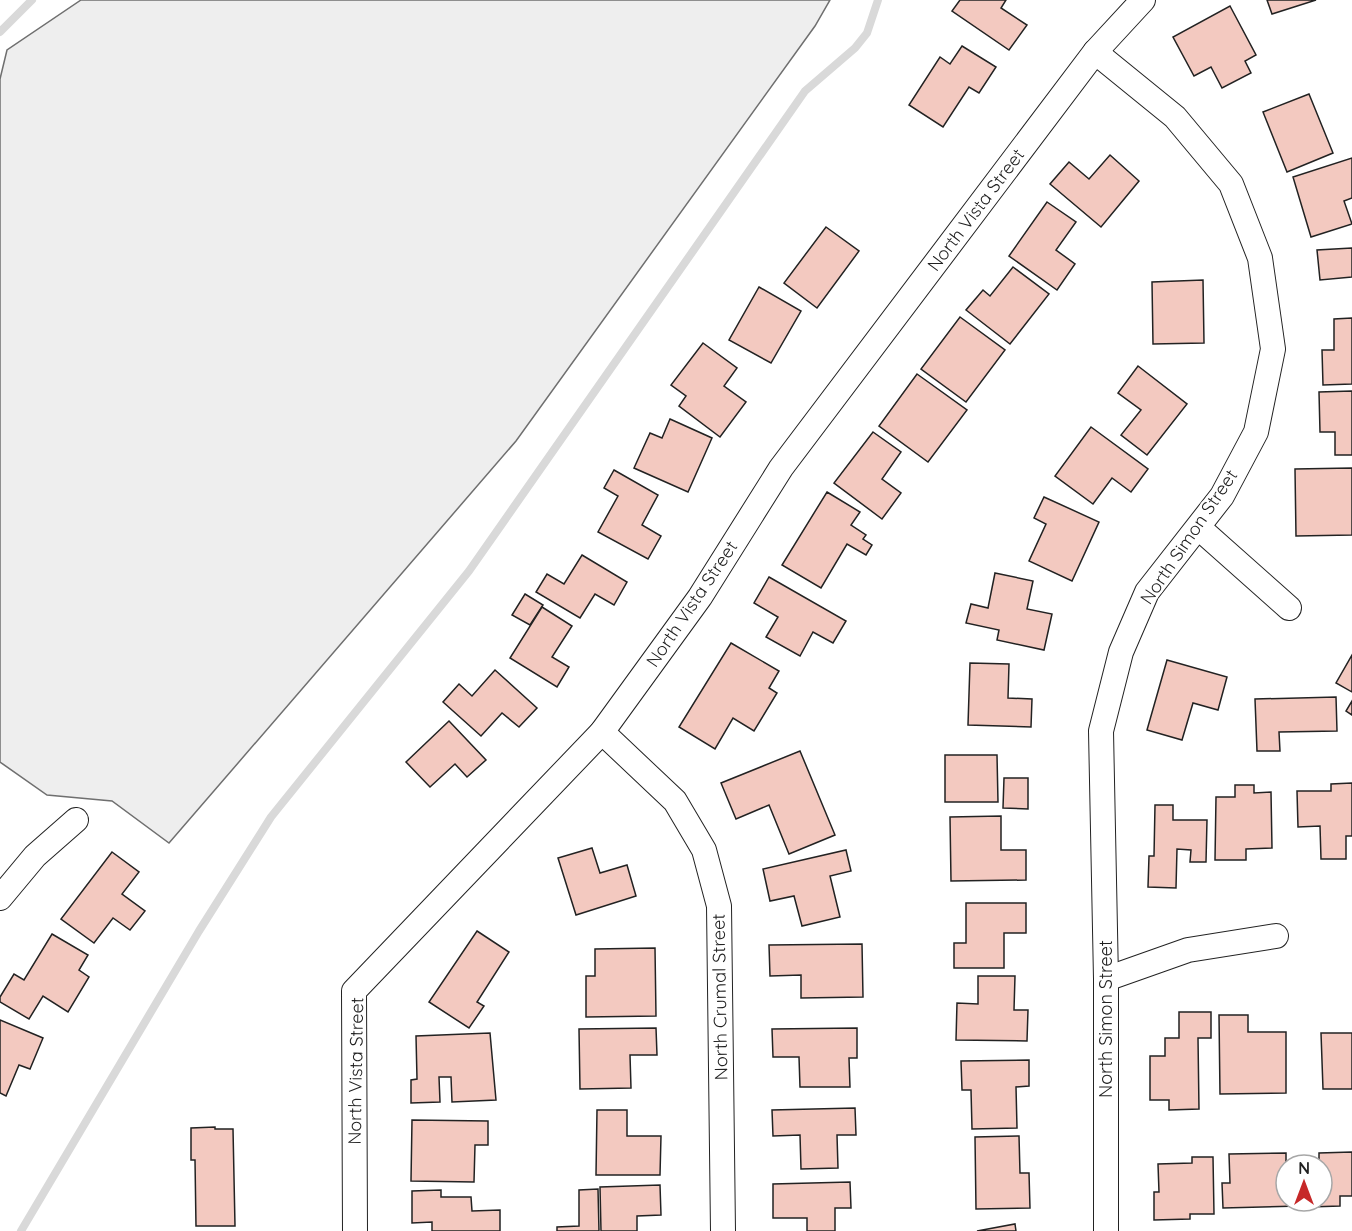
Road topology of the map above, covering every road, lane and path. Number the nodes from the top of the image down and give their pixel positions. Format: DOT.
graph roads {
  1 [pos="1143,0"];
  2 [pos="1095,52"];
  3 [pos="1199,528"];
  4 [pos="1289,608"];
  5 [pos="602,732"];
  6 [pos="76,820"];
  7 [pos="0,898"];
  8 [pos="1276,936"];
  9 [pos="1106,979"];
  10 [pos="355,1231"];
  11 [pos="723,1231"];
  12 [pos="1106,1231"];
  1 -- 2 [label="street, North Vista Street"];
  2 -- 3 [label="street, North Simon Street"];
  2 -- 5 [label="street, North Vista Street"];
  3 -- 4 [label="street"];
  3 -- 9 [label="street, North Simon Street"];
  5 -- 10 [label="street, North Vista Street"];
  5 -- 11 [label="street, North Crumal Street"];
  6 -- 7 [label="street"];
  8 -- 9 [label="street"];
  9 -- 12 [label="street, North Simon Street"];
}
